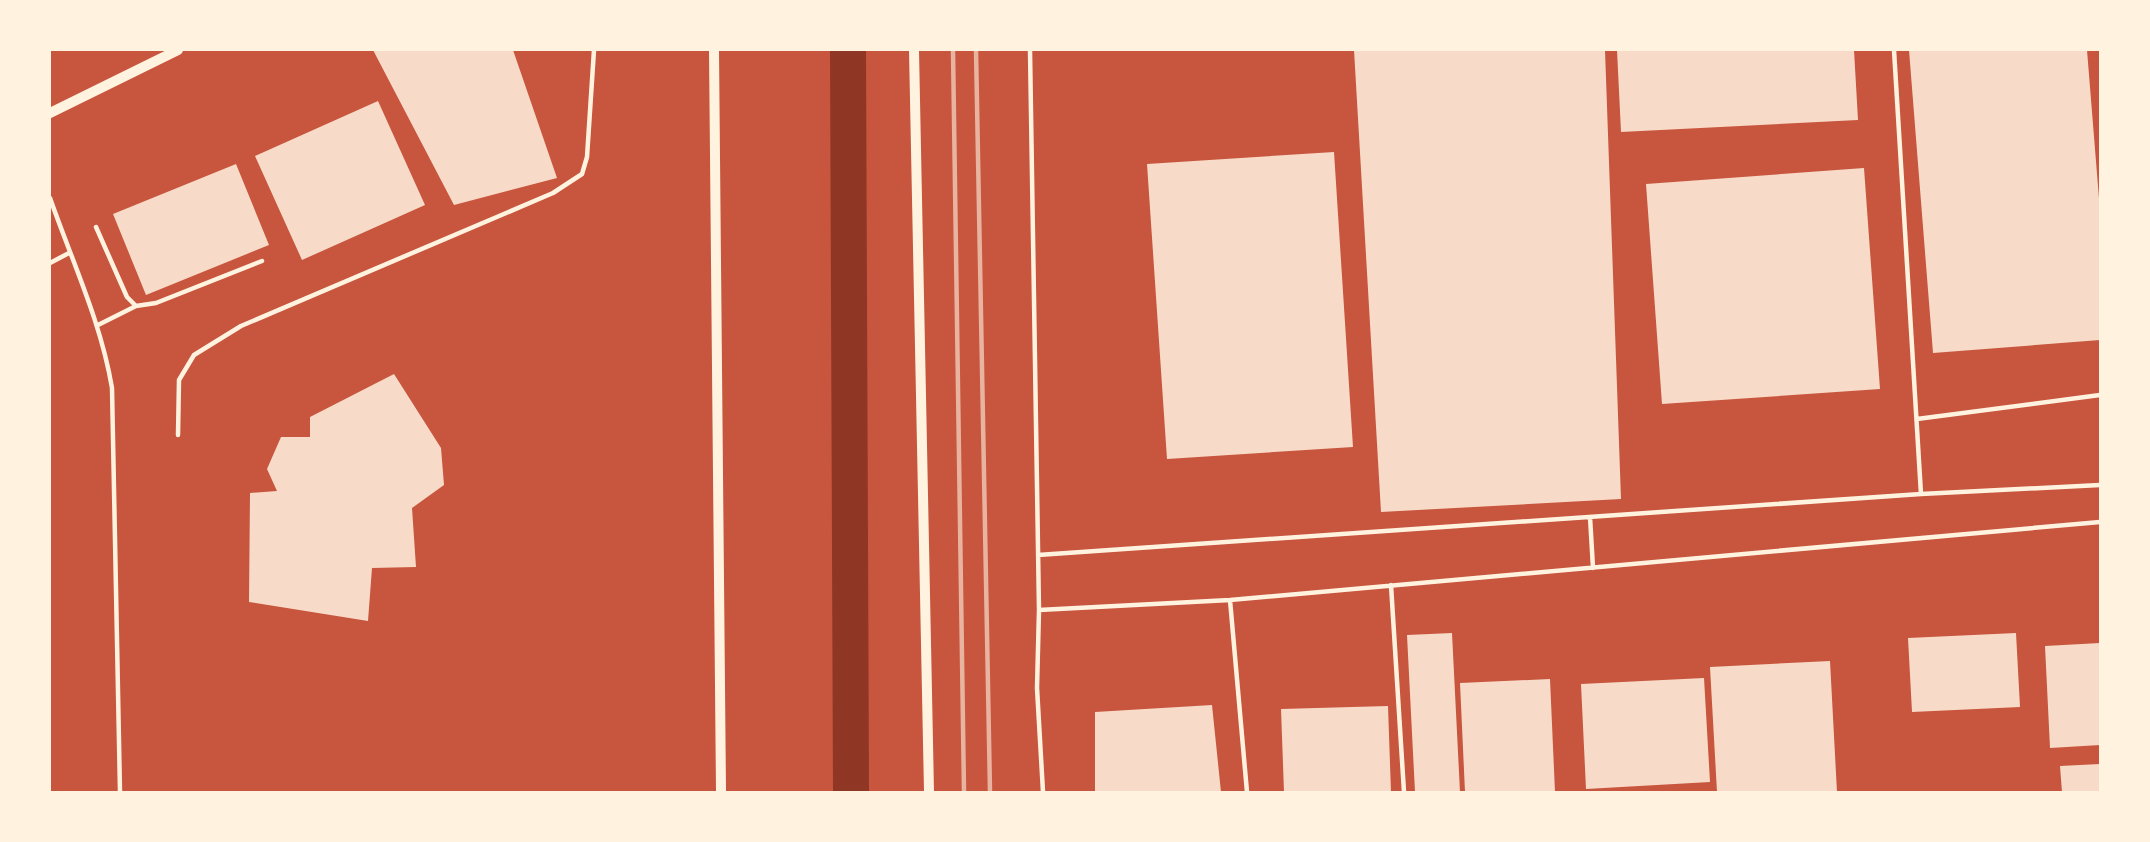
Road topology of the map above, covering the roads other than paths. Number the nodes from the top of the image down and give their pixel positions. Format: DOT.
graph roads {
  1 [pos="178,50"];
  2 [pos="594,50"];
  3 [pos="714,50"];
  4 [pos="914,50"];
  5 [pos="1030,50"];
  6 [pos="1894,50"];
  7 [pos="50,113"];
  8 [pos="50,198"];
  9 [pos="96,227"];
  10 [pos="69,253"];
  11 [pos="262,261"];
  12 [pos="50,263"];
  13 [pos="136,306"];
  14 [pos="98,325"];
  15 [pos="2100,395"];
  16 [pos="1917,419"];
  17 [pos="178,435"];
  18 [pos="2100,485"];
  19 [pos="1921,494"];
  20 [pos="1590,518"];
  21 [pos="2100,522"];
  22 [pos="1038,555"];
  23 [pos="1593,568"];
  24 [pos="1391,585"];
  25 [pos="1230,600"];
  26 [pos="1040,610"];
  27 [pos="120,792"];
  28 [pos="721,792"];
  29 [pos="929,792"];
  30 [pos="1043,792"];
  31 [pos="1247,792"];
  32 [pos="1404,792"];
  1 -- 7 [label="street"];
  2 -- 17 [label="lane"];
  3 -- 28 [label="street"];
  4 -- 29 [label="street"];
  5 -- 22 [label="lane"];
  6 -- 16 [label="lane"];
  8 -- 10 [label="lane"];
  9 -- 13 [label="lane"];
  10 -- 12 [label="lane"];
  10 -- 14 [label="lane"];
  11 -- 13 [label="lane"];
  13 -- 14 [label="lane"];
  14 -- 27 [label="lane"];
  15 -- 16 [label="lane"];
  16 -- 19 [label="lane"];
  18 -- 19 [label="lane"];
  19 -- 20 [label="lane"];
  20 -- 22 [label="lane"];
  20 -- 23 [label="lane"];
  21 -- 23 [label="lane"];
  22 -- 26 [label="lane"];
  23 -- 24 [label="lane"];
  24 -- 25 [label="lane"];
  24 -- 32 [label="lane"];
  25 -- 26 [label="lane"];
  25 -- 31 [label="lane"];
  26 -- 30 [label="lane"];
}
